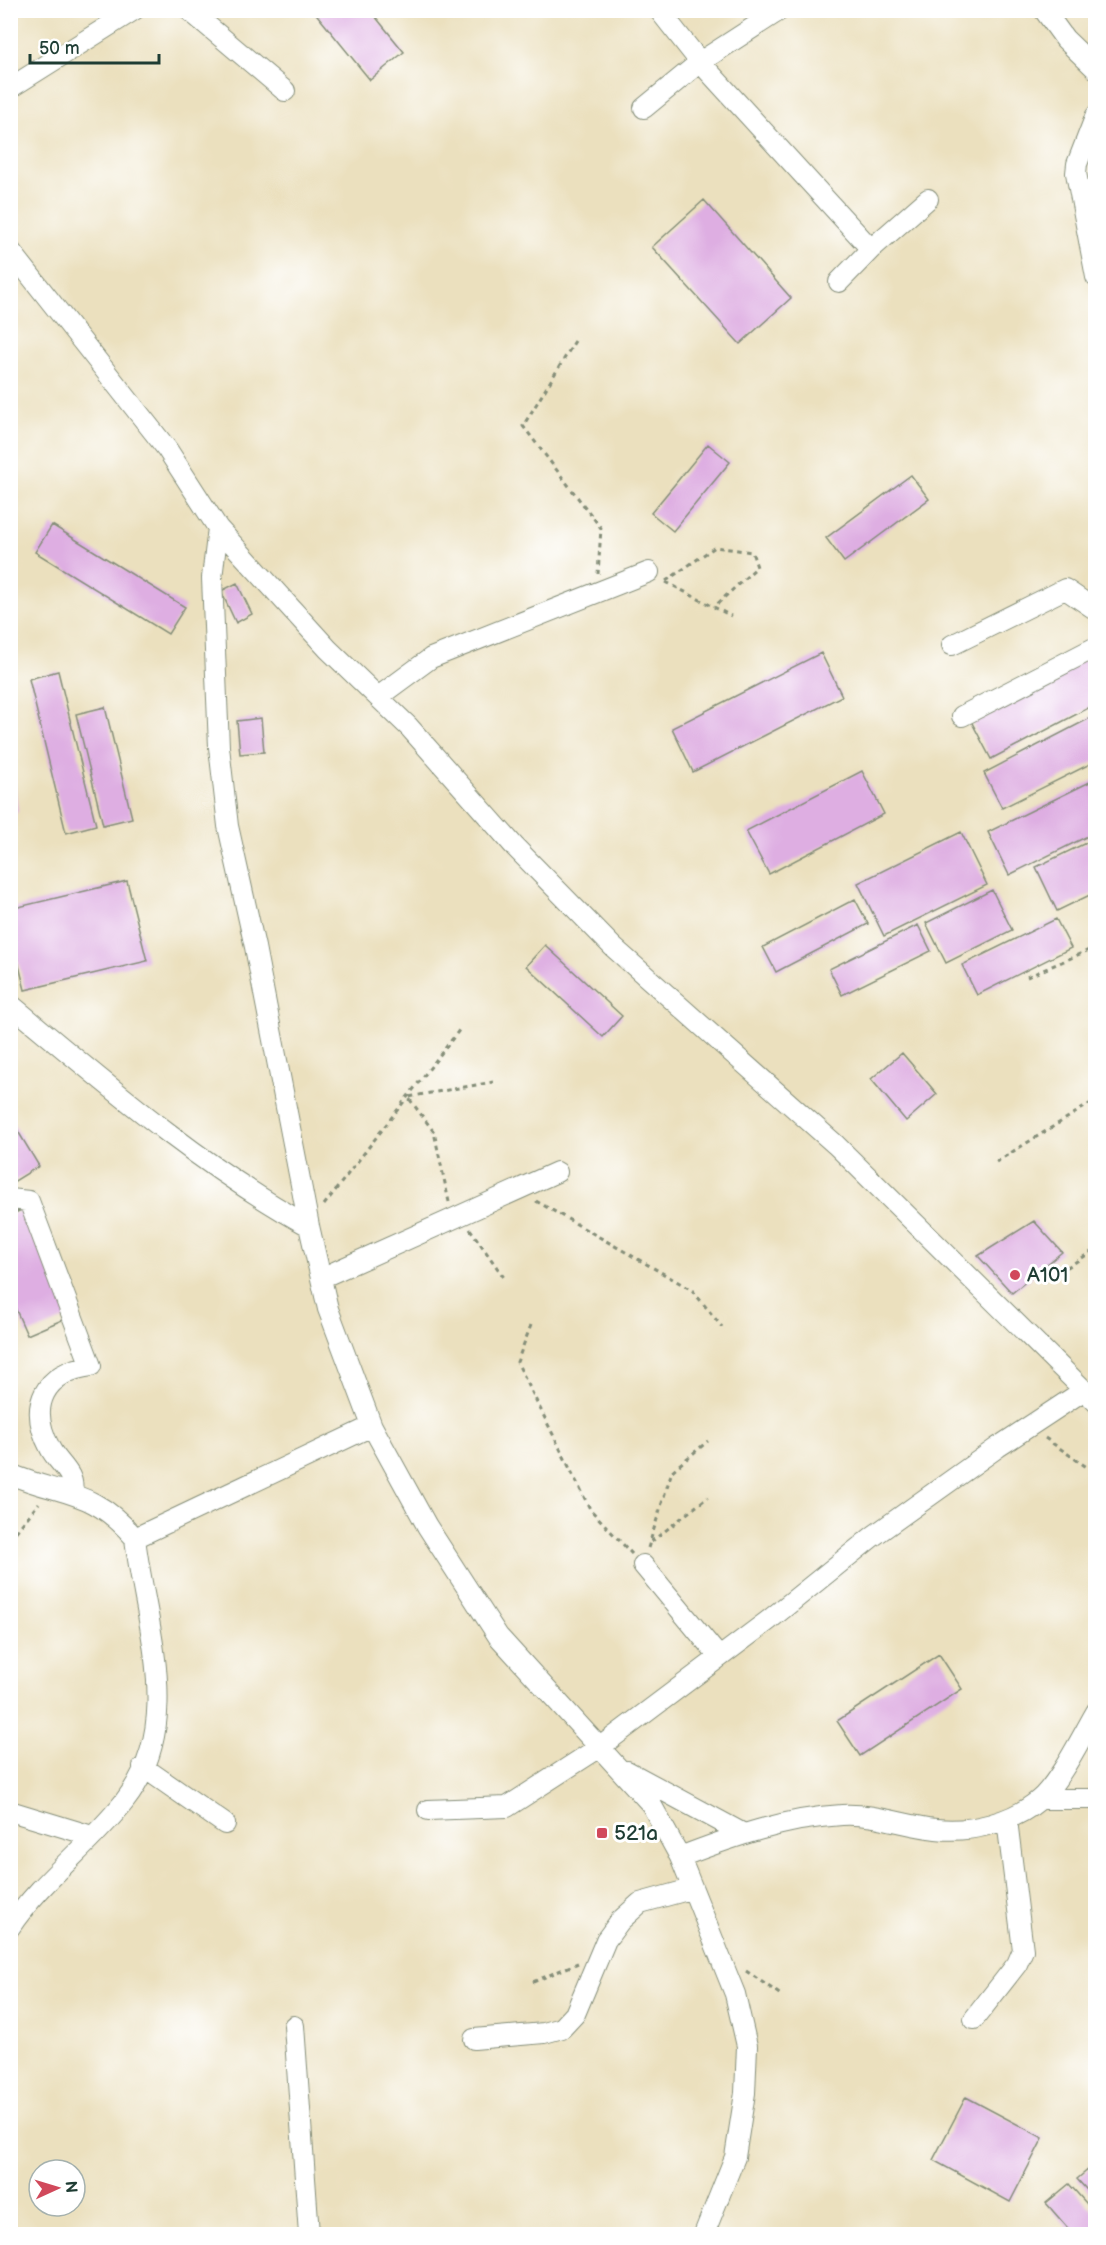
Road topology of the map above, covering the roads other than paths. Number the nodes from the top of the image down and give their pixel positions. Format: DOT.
graph roads {
  1 [pos="134,10"];
  2 [pos="189,10"];
  3 [pos="659,10"];
  4 [pos="780,10"];
  5 [pos="1044,10"];
  6 [pos="700,62"];
  7 [pos="1095,69"];
  8 [pos="10,88"];
  9 [pos="285,91"];
  10 [pos="644,108"];
  11 [pos="1095,115"];
  12 [pos="928,199"];
  13 [pos="871,249"];
  14 [pos="10,250"];
  15 [pos="1095,277"];
  16 [pos="839,282"];
  17 [pos="218,528"];
  18 [pos="657,577"];
  19 [pos="1095,610"];
  20 [pos="952,645"];
  21 [pos="1095,647"];
  22 [pos="378,697"];
  23 [pos="962,716"];
  24 [pos="10,1004"];
  25 [pos="557,1172"];
  26 [pos="10,1199"];
  27 [pos="309,1226"];
  28 [pos="321,1278"];
  29 [pos="1089,1397"];
  30 [pos="372,1426"];
  31 [pos="10,1474"];
  32 [pos="72,1492"];
  33 [pos="135,1538"];
  34 [pos="643,1565"];
  35 [pos="719,1657"];
  36 [pos="1095,1712"];
  37 [pos="600,1747"];
  38 [pos="615,1764"];
  39 [pos="143,1767"];
  40 [pos="1040,1799"];
  41 [pos="1095,1799"];
  42 [pos="428,1810"];
  43 [pos="10,1811"];
  44 [pos="1007,1820"];
  45 [pos="225,1824"];
  46 [pos="742,1833"];
  47 [pos="92,1836"];
  48 [pos="680,1857"];
  49 [pos="691,1889"];
  50 [pos="10,1927"];
  51 [pos="974,2019"];
  52 [pos="294,2026"];
  53 [pos="474,2039"];
  54 [pos="309,2235"];
  55 [pos="704,2235"];
  1 -- 8 [label="street"];
  2 -- 9 [label="street"];
  3 -- 6 [label="street"];
  4 -- 6 [label="street"];
  5 -- 7 [label="street"];
  6 -- 10 [label="street"];
  6 -- 13 [label="street"];
  11 -- 15 [label="street"];
  12 -- 13 [label="street"];
  13 -- 16 [label="street"];
  14 -- 17 [label="street"];
  17 -- 22 [label="street"];
  17 -- 27 [label="street"];
  18 -- 22 [label="street"];
  19 -- 20 [label="street"];
  21 -- 23 [label="street"];
  22 -- 29 [label="street"];
  24 -- 27 [label="street"];
  25 -- 28 [label="street"];
  26 -- 32 [label="street"];
  27 -- 28 [label="street"];
  28 -- 30 [label="street"];
  29 -- 35 [label="street"];
  30 -- 33 [label="street"];
  30 -- 37 [label="street"];
  31 -- 32 [label="street"];
  32 -- 33 [label="street"];
  33 -- 39 [label="street"];
  34 -- 35 [label="street"];
  35 -- 37 [label="street"];
  36 -- 40 [label="street"];
  37 -- 38 [label="street"];
  37 -- 42 [label="street"];
  38 -- 46 [label="street"];
  38 -- 48 [label="street"];
  39 -- 45 [label="street"];
  39 -- 47 [label="street"];
  40 -- 41 [label="street"];
  40 -- 44 [label="street"];
  43 -- 47 [label="street"];
  44 -- 46 [label="street"];
  44 -- 51 [label="street"];
  46 -- 48 [label="street"];
  47 -- 50 [label="street"];
  48 -- 49 [label="street"];
  49 -- 53 [label="street"];
  49 -- 55 [label="street"];
  52 -- 54 [label="street"];
}
